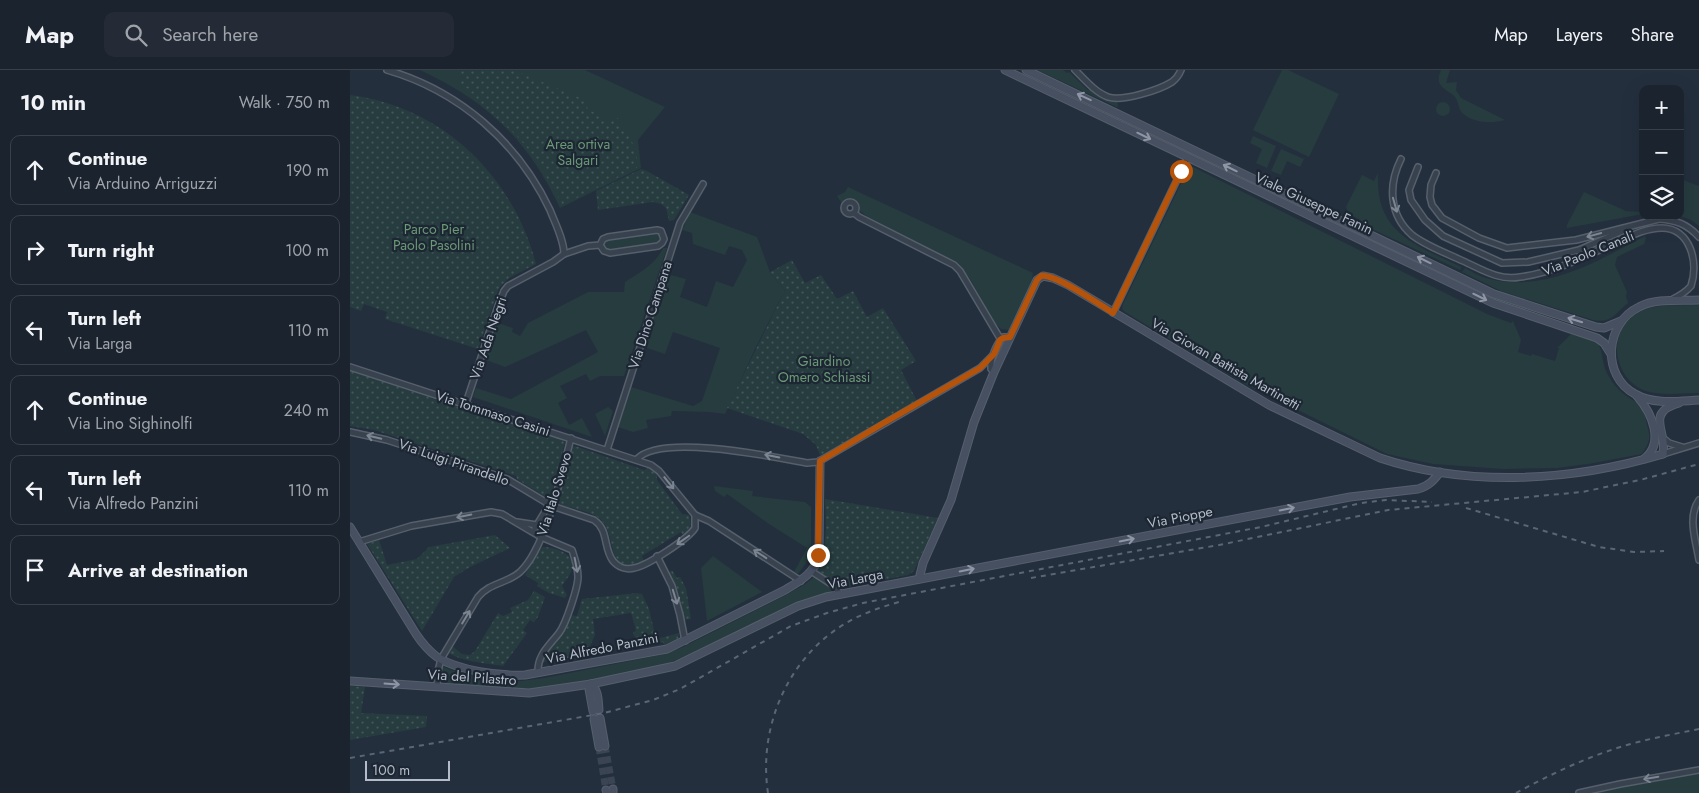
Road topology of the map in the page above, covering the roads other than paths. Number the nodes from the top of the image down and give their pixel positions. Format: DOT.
graph roads {
  1 [pos="387,70"];
  2 [pos="1006,70"];
  3 [pos="1026,70"];
  4 [pos="1075,70"];
  5 [pos="1182,70"];
  6 [pos="1188,157"];
  7 [pos="1401,159"];
  8 [pos="1418,167"];
  9 [pos="1436,173"];
  10 [pos="703,184"];
  11 [pos="854,213"];
  12 [pos="1333,217"];
  13 [pos="1641,222"];
  14 [pos="1329,224"];
  15 [pos="1699,237"];
  16 [pos="600,245"];
  17 [pos="564,254"];
  18 [pos="1699,300"];
  19 [pos="1670,301"];
  20 [pos="1113,313"];
  21 [pos="1621,321"];
  22 [pos="1010,337"];
  23 [pos="1000,340"];
  24 [pos="994,354"];
  25 [pos="1611,354"];
  26 [pos="350,367"];
  27 [pos="994,372"];
  28 [pos="1635,394"];
  29 [pos="1695,400"];
  30 [pos="466,403"];
  31 [pos="350,432"];
  32 [pos="571,438"];
  33 [pos="1663,438"];
  34 [pos="1655,443"];
  35 [pos="1699,444"];
  36 [pos="1685,448"];
  37 [pos="607,450"];
  38 [pos="1662,454"];
  39 [pos="637,459"];
  40 [pos="1643,460"];
  41 [pos="820,461"];
  42 [pos="1440,472"];
  43 [pos="1699,500"];
  44 [pos="550,506"];
  45 [pos="695,515"];
  46 [pos="511,520"];
  47 [pos="537,525"];
  48 [pos="350,527"];
  49 [pos="533,532"];
  50 [pos="542,534"];
  51 [pos="359,542"];
  52 [pos="657,556"];
  53 [pos="1699,560"];
  54 [pos="812,572"];
  55 [pos="920,579"];
  56 [pos="801,581"];
  57 [pos="840,594"];
  58 [pos="685,641"];
  59 [pos="441,659"];
  60 [pos="538,673"];
  61 [pos="350,681"];
  62 [pos="591,684"];
  63 [pos="436,687"];
  64 [pos="602,747"];
  65 [pos="1699,770"];
  66 [pos="1579,793"];
  1 -- 17 [label="street"];
  2 -- 6 [label="street, Viale Giuseppe Fanin, one-way"];
  12 -- 3 [label="street, Viale Giuseppe Fanin, one-way"];
  4 -- 5 [label="street"];
  6 -- 14 [label="street, Viale Giuseppe Fanin"];
  6 -- 20 [label="street"];
  7 -- 19 [label="street, Via Paolo Canali, one-way"];
  8 -- 13 [label="street"];
  13 -- 9 [label="street, Via Paolo Canali, one-way"];
  10 -- 37 [label="street, Via Dino Campana"];
  11 -- 23 [label="street"];
  12 -- 14 [label="street"];
  21 -- 12 [label="street, Viale Giuseppe Fanin, one-way"];
  13 -- 15 [label="street, Via Paolo Canali"];
  14 -- 25 [label="street, Viale Giuseppe Fanin, one-way"];
  16 -- 16 [label="street, Via Ada Negri"];
  16 -- 17 [label="street, Via Ada Negri"];
  17 -- 30 [label="street, Via Ada Negri"];
  18 -- 19 [label="street"];
  19 -- 21 [label="street"];
  20 -- 22 [label="street, Via Giovan Battista Martinetti"];
  20 -- 42 [label="street, Via Giovan Battista Martinetti"];
  21 -- 25 [label="street"];
  22 -- 23 [label="street"];
  22 -- 27 [label="street"];
  23 -- 24 [label="street"];
  24 -- 27 [label="street"];
  24 -- 41 [label="street"];
  25 -- 28 [label="street"];
  26 -- 30 [label="street, Via Tommaso Casini"];
  27 -- 55 [label="street"];
  28 -- 29 [label="street"];
  28 -- 34 [label="street"];
  29 -- 33 [label="street"];
  30 -- 32 [label="street, Via Tommaso Casini"];
  44 -- 31 [label="street, Via Luigi Pirandello, one-way"];
  32 -- 37 [label="street, Via Tommaso Casini"];
  32 -- 44 [label="street, Via Italo Svevo"];
  33 -- 36 [label="street"];
  33 -- 38 [label="street"];
  34 -- 38 [label="street"];
  34 -- 40 [label="street"];
  35 -- 36 [label="street, Via Giovan Battista Martinetti"];
  36 -- 38 [label="street, Via Giovan Battista Martinetti"];
  37 -- 39 [label="street, Via Tommaso Casini"];
  38 -- 40 [label="street, Via Giovan Battista Martinetti"];
  41 -- 39 [label="street, one-way"];
  39 -- 45 [label="street, Via Tommaso Casini, one-way"];
  40 -- 42 [label="street, Via Giovan Battista Martinetti"];
  41 -- 54 [label="street"];
  55 -- 42 [label="street, Via Pioppe, one-way"];
  43 -- 53 [label="street"];
  44 -- 47 [label="street, Via Italo Svevo"];
  44 -- 50 [label="street, Via Italo Svevo"];
  44 -- 52 [label="street, Via Luigi Pirandello"];
  45 -- 52 [label="street, one-way"];
  56 -- 45 [label="street, one-way"];
  46 -- 47 [label="street"];
  46 -- 49 [label="street"];
  46 -- 51 [label="street, one-way"];
  47 -- 49 [label="street, Via Italo Svevo"];
  47 -- 50 [label="street"];
  48 -- 51 [label="street, Via Alfredo Panzini"];
  49 -- 50 [label="street"];
  59 -- 50 [label="street, Via Italo Svevo, one-way"];
  50 -- 60 [label="street, one-way"];
  51 -- 59 [label="street, Via Alfredo Panzini"];
  52 -- 58 [label="street, one-way"];
  54 -- 56 [label="street, Via Alfredo Panzini"];
  54 -- 57 [label="street"];
  55 -- 57 [label="street, Via Larga"];
  56 -- 58 [label="street, Via Alfredo Panzini"];
  57 -- 62 [label="street, Via Larga"];
  58 -- 60 [label="street, Via Alfredo Panzini"];
  59 -- 60 [label="street, Via Alfredo Panzini"];
  59 -- 63 [label="street"];
  61 -- 63 [label="street, Via del Pilastro, one-way"];
  62 -- 63 [label="street, Via del Pilastro"];
  62 -- 64 [label="street"];
  65 -- 66 [label="street, one-way"];
}
